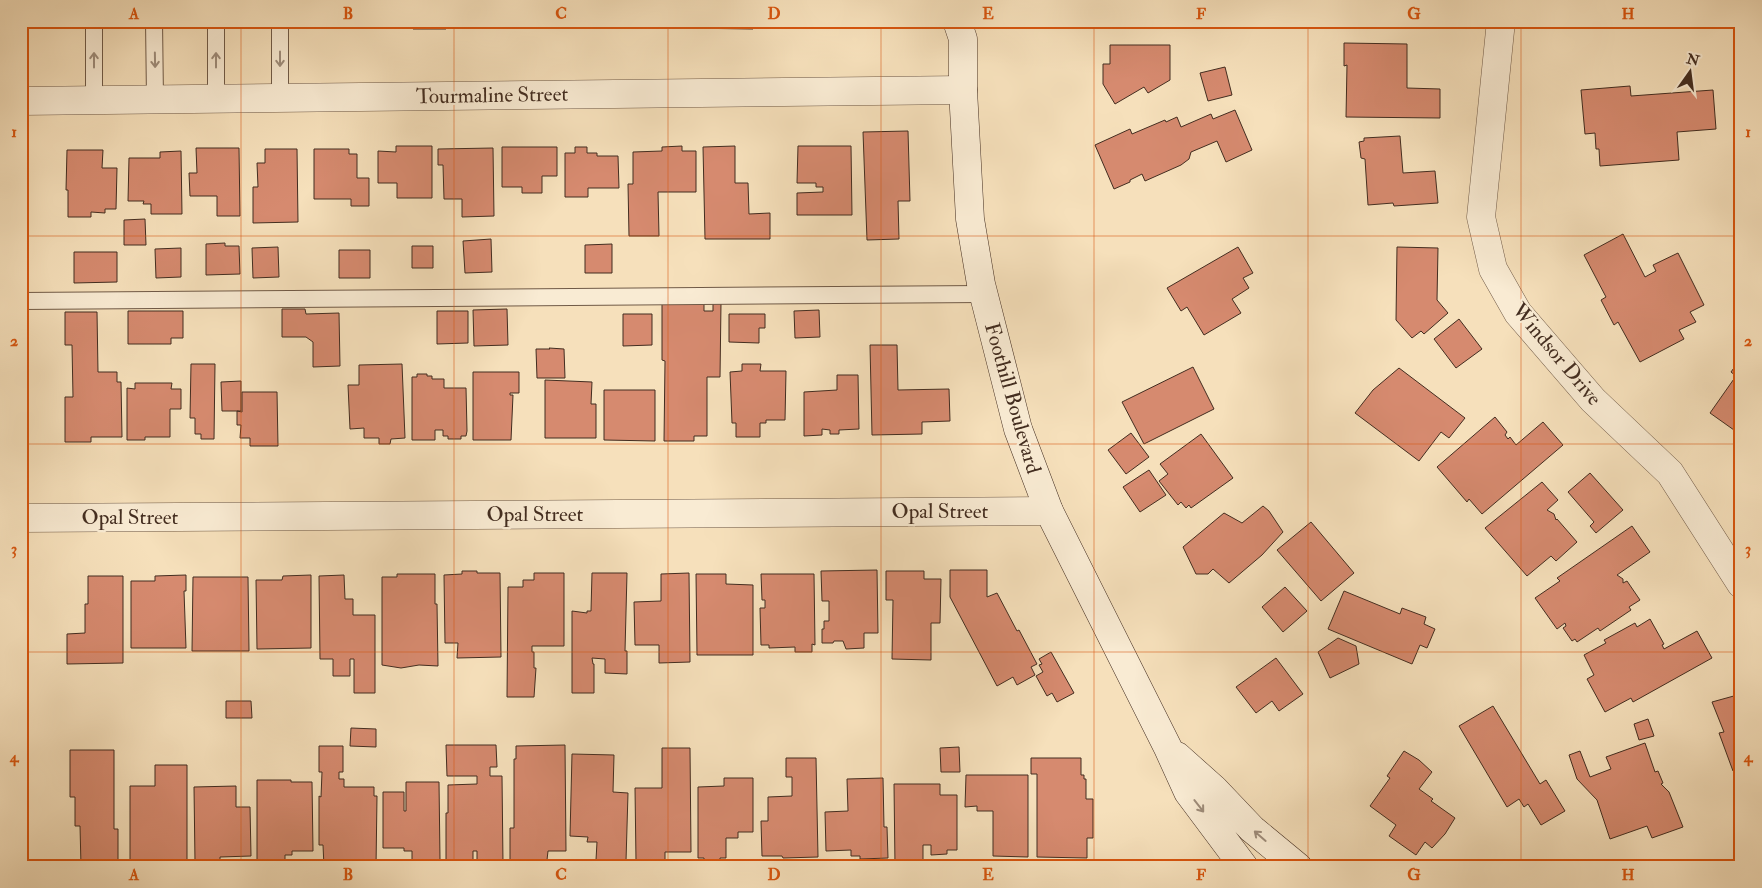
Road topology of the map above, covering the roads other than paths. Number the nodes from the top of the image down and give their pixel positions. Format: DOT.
graph roads {
  1 [pos="94,21"];
  2 [pos="154,21"];
  3 [pos="216,21"];
  4 [pos="280,21"];
  5 [pos="957,21"];
  6 [pos="1501,21"];
  7 [pos="963,90"];
  8 [pos="155,98"];
  9 [pos="280,98"];
  10 [pos="94,99"];
  11 [pos="216,99"];
  12 [pos="21,100"];
  13 [pos="984,294"];
  14 [pos="21,301"];
  15 [pos="1049,511"];
  16 [pos="21,518"];
  17 [pos="1741,584"];
  18 [pos="1168,748"];
  19 [pos="1244,867"];
  20 [pos="1298,867"];
  10 -- 1 [label="lane, one-way"];
  2 -- 8 [label="lane, one-way"];
  11 -- 3 [label="lane, one-way"];
  4 -- 9 [label="lane, one-way"];
  5 -- 7 [label="street, Foothill Boulevard"];
  6 -- 17 [label="street, Windsor Drive"];
  7 -- 9 [label="street, Tourmaline Street"];
  7 -- 13 [label="street, Foothill Boulevard"];
  8 -- 10 [label="street, Tourmaline Street"];
  8 -- 11 [label="street, Tourmaline Street"];
  9 -- 11 [label="street, Tourmaline Street"];
  10 -- 12 [label="street, Tourmaline Street"];
  13 -- 14 [label="lane"];
  13 -- 15 [label="street, Foothill Boulevard"];
  15 -- 16 [label="street, Opal Street"];
  15 -- 18 [label="street, Foothill Boulevard"];
  18 -- 19 [label="street, Foothill Boulevard, one-way"];
  20 -- 18 [label="street, Foothill Boulevard, one-way"];
}
